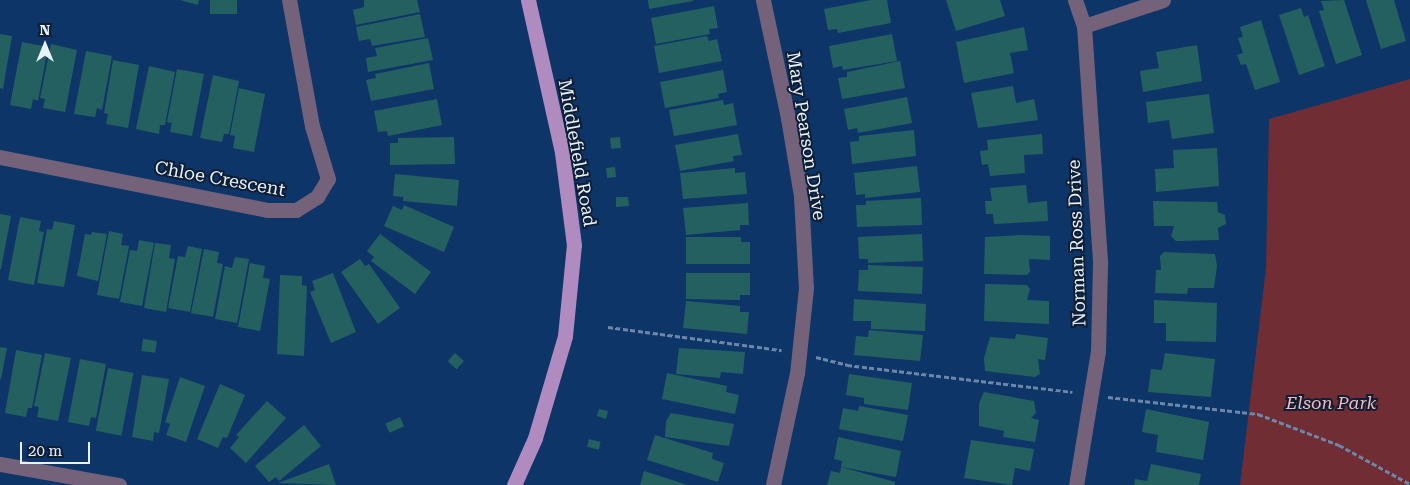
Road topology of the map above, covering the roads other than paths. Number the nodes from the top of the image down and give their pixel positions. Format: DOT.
graph roads {
  1 [pos="289,0"];
  2 [pos="528,0"];
  3 [pos="763,0"];
  4 [pos="1075,0"];
  5 [pos="1163,0"];
  6 [pos="1084,26"];
  7 [pos="0,157"];
  8 [pos="0,464"];
  9 [pos="119,485"];
  10 [pos="514,485"];
  11 [pos="773,485"];
  12 [pos="1076,485"];
  1 -- 7 [label="street, Chloe Crescent"];
  2 -- 10 [label="main road, Middlefield Road"];
  3 -- 11 [label="street, Mary Pearson Drive"];
  4 -- 6 [label="street, Norman Ross Drive"];
  5 -- 6 [label="street"];
  6 -- 12 [label="street, Norman Ross Drive"];
  8 -- 9 [label="street"];
}
